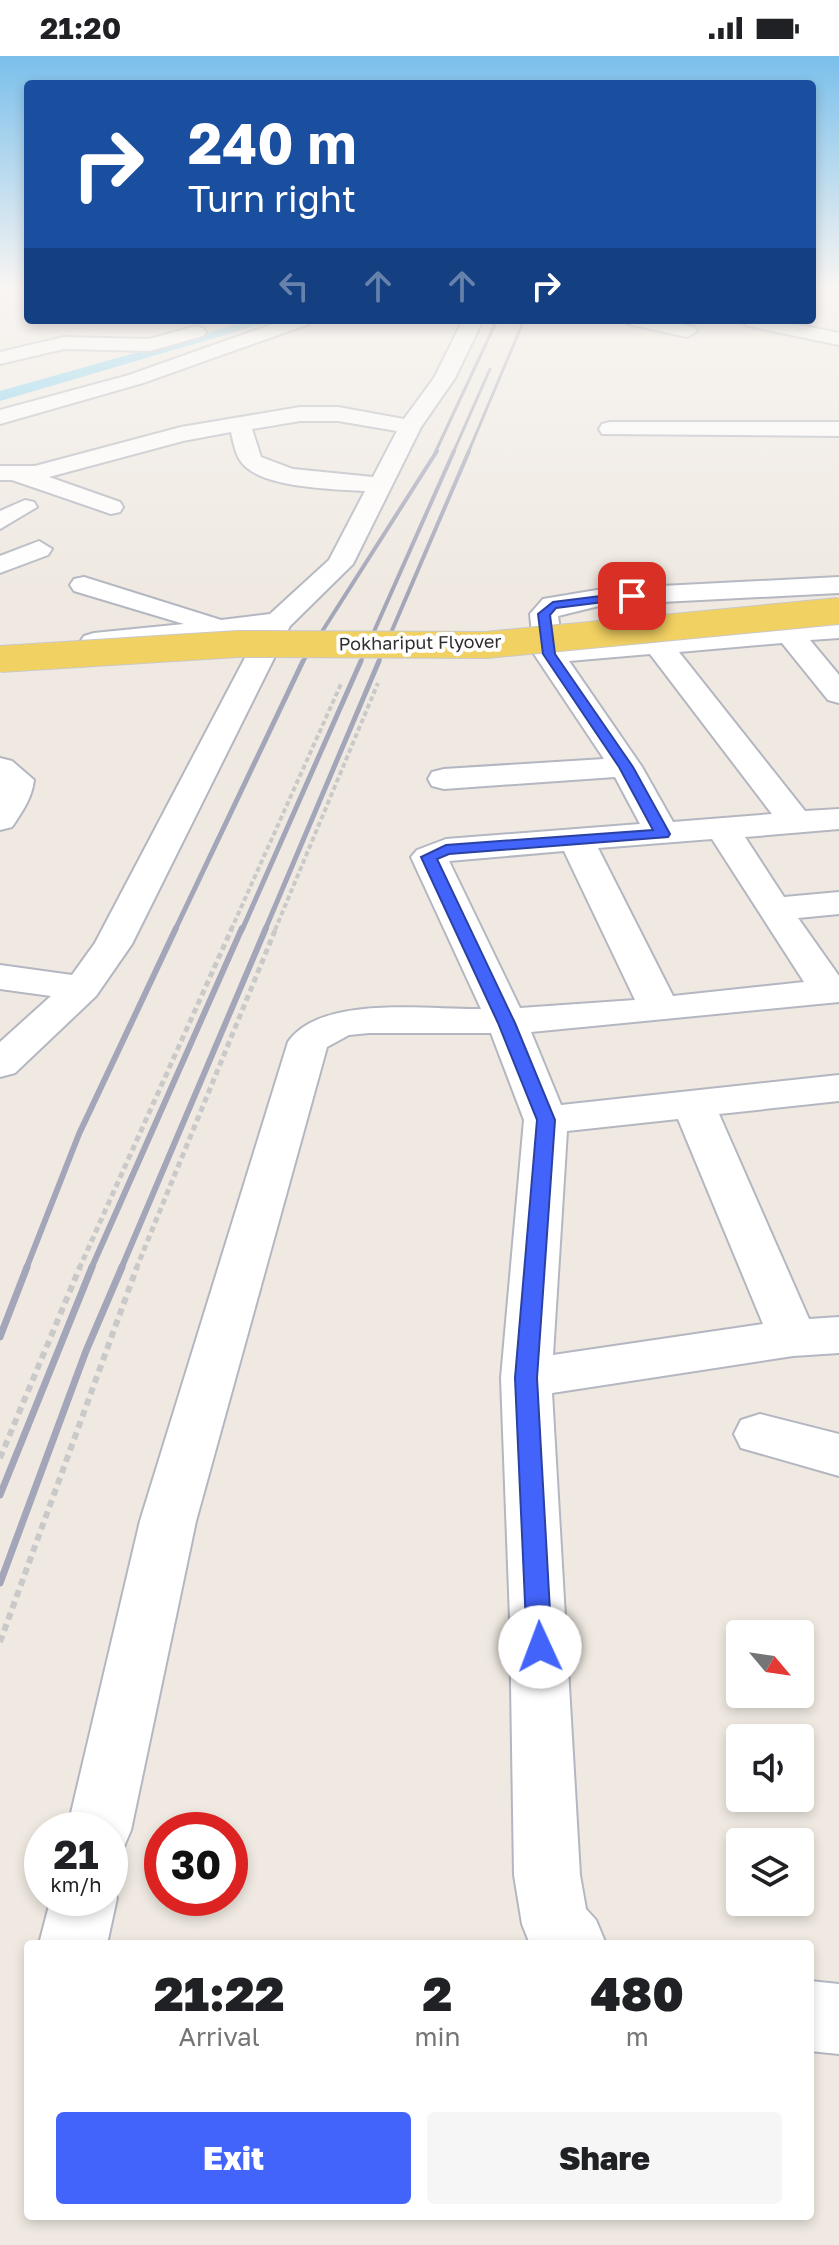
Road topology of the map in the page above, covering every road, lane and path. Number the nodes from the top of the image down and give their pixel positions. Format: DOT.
graph roads {
  1 [pos="103,388"];
  2 [pos="437,388"];
  3 [pos="0,417"];
  4 [pos="149,421"];
  5 [pos="240,424"];
  6 [pos="410,427"];
  7 [pos="610,429"];
  8 [pos="839,429"];
  9 [pos="181,434"];
  10 [pos="10,474"];
  11 [pos="382,485"];
  12 [pos="25,507"];
  13 [pos="111,507"];
  14 [pos="0,521"];
  15 [pos="39,549"];
  16 [pos="0,565"];
  17 [pos="84,585"];
  18 [pos="839,585"];
  19 [pos="839,611"];
  20 [pos="278,622"];
  21 [pos="227,628"];
  22 [pos="839,629"];
  23 [pos="790,634"];
  24 [pos="659,646"];
  25 [pos="0,648"];
  26 [pos="549,654"];
  27 [pos="0,659"];
  28 [pos="378,683"];
  29 [pos="341,684"];
  30 [pos="839,694"];
  31 [pos="626,767"];
  32 [pos="0,768"];
  33 [pos="444,779"];
  34 [pos="839,819"];
  35 [pos="0,820"];
  36 [pos="796,822"];
  37 [pos="723,829"];
  38 [pos="663,834"];
  39 [pos="577,841"];
  40 [pos="839,903"];
  41 [pos="773,909"];
  42 [pos="0,977"];
  43 [pos="82,988"];
  44 [pos="835,990"];
  45 [pos="659,1008"];
  46 [pos="507,1023"];
  47 [pos="0,1064"];
  48 [pos="838,1090"];
  49 [pos="693,1104"];
  50 [pos="546,1120"];
  51 [pos="816,1337"];
  52 [pos="526,1378"];
  53 [pos="760,1434"];
  54 [pos="839,1455"];
  55 [pos="0,1458"];
  56 [pos="0,1642"];
  57 [pos="103,1812"];
  58 [pos="80,1916"];
  59 [pos="74,1940"];
  60 [pos="569,1940"];
  61 [pos="814,2016"];
  62 [pos="839,2019"];
  1 -- 3 [label="street"];
  2 -- 6 [label="street"];
  4 -- 9 [label="street"];
  5 -- 6 [label="street"];
  5 -- 9 [label="street"];
  5 -- 11 [label="street"];
  6 -- 11 [label="street"];
  7 -- 8 [label="street"];
  9 -- 10 [label="street"];
  10 -- 13 [label="street"];
  11 -- 20 [label="street"];
  12 -- 14 [label="street"];
  15 -- 16 [label="street"];
  17 -- 21 [label="street"];
  18 -- 26 [label="street"];
  19 -- 27 [label="main road, Pokhariput Flyover, bridge"];
  20 -- 21 [label="street"];
  20 -- 43 [label="street"];
  21 -- 25 [label="street"];
  22 -- 23 [label="street"];
  23 -- 24 [label="street"];
  23 -- 30 [label="street"];
  24 -- 26 [label="street"];
  24 -- 36 [label="street"];
  26 -- 31 [label="street"];
  28 -- 56 [label="path"];
  29 -- 55 [label="path"];
  31 -- 33 [label="street"];
  31 -- 38 [label="street"];
  32 -- 35 [label="street"];
  34 -- 36 [label="street"];
  36 -- 37 [label="street"];
  37 -- 38 [label="street"];
  37 -- 41 [label="street"];
  38 -- 39 [label="street"];
  39 -- 45 [label="street"];
  39 -- 46 [label="street"];
  40 -- 41 [label="street"];
  41 -- 44 [label="street"];
  42 -- 43 [label="street"];
  43 -- 47 [label="street"];
  44 -- 45 [label="street"];
  45 -- 46 [label="street"];
  46 -- 50 [label="street"];
  46 -- 57 [label="street"];
  48 -- 49 [label="street"];
  49 -- 50 [label="street"];
  49 -- 51 [label="street"];
  50 -- 52 [label="street"];
  51 -- 52 [label="street"];
  52 -- 60 [label="street"];
  53 -- 54 [label="street"];
  58 -- 59 [label="street"];
  61 -- 62 [label="street"];
}
